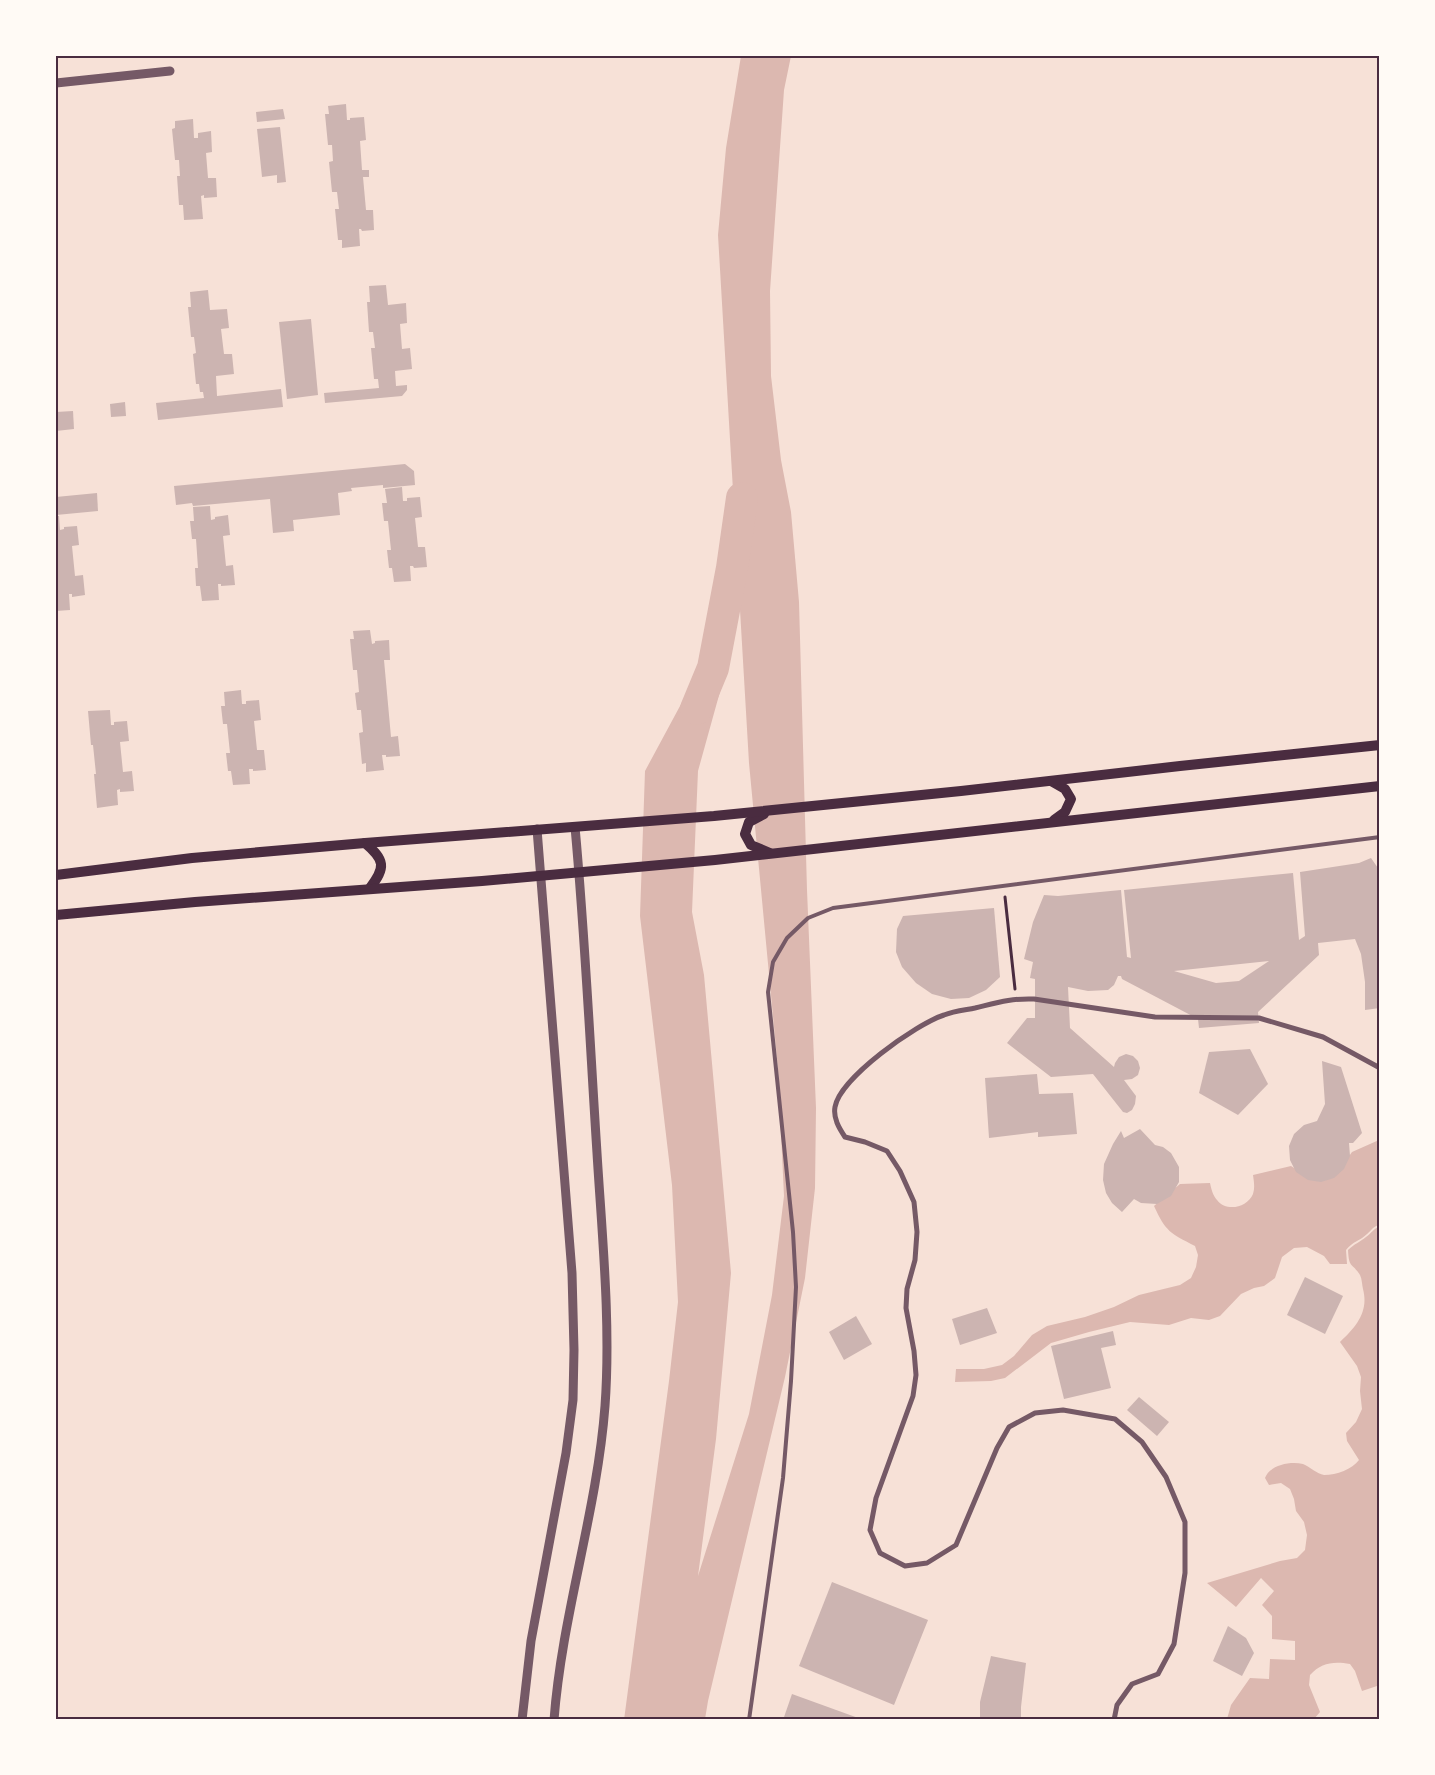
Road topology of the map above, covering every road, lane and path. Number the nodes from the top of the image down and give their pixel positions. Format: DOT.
graph roads {
  1 [pos="170,70"];
  2 [pos="56,83"];
  3 [pos="1380,745"];
  4 [pos="1051,781"];
  5 [pos="1380,786"];
  6 [pos="770,811"];
  7 [pos="1051,822"];
  8 [pos="575,827"];
  9 [pos="537,829"];
  10 [pos="1380,837"];
  11 [pos="365,843"];
  12 [pos="771,854"];
  13 [pos="580,873"];
  14 [pos="56,875"];
  15 [pos="540,876"];
  16 [pos="1004,886"];
  17 [pos="370,888"];
  18 [pos="56,915"];
  19 [pos="1016,998"];
  20 [pos="1380,1068"];
  21 [pos="524,1716"];
  22 [pos="553,1718"];
  23 [pos="749,1719"];
  24 [pos="1114,1719"];
  1 -- 2 [label="street"];
  3 -- 4 [label="main road"];
  4 -- 6 [label="main road"];
  4 -- 7 [label="main road"];
  5 -- 7 [label="main road"];
  6 -- 8 [label="main road"];
  6 -- 12 [label="main road"];
  7 -- 12 [label="main road"];
  8 -- 9 [label="main road"];
  8 -- 13 [label="street"];
  9 -- 11 [label="main road"];
  9 -- 15 [label="street"];
  10 -- 16 [label="lane"];
  11 -- 14 [label="main road"];
  11 -- 17 [label="main road"];
  12 -- 13 [label="main road"];
  13 -- 15 [label="main road"];
  13 -- 22 [label="street"];
  15 -- 17 [label="main road"];
  15 -- 21 [label="street"];
  16 -- 19 [label="path"];
  16 -- 23 [label="lane"];
  17 -- 18 [label="main road"];
  19 -- 20 [label="street"];
  19 -- 24 [label="street"];
}
